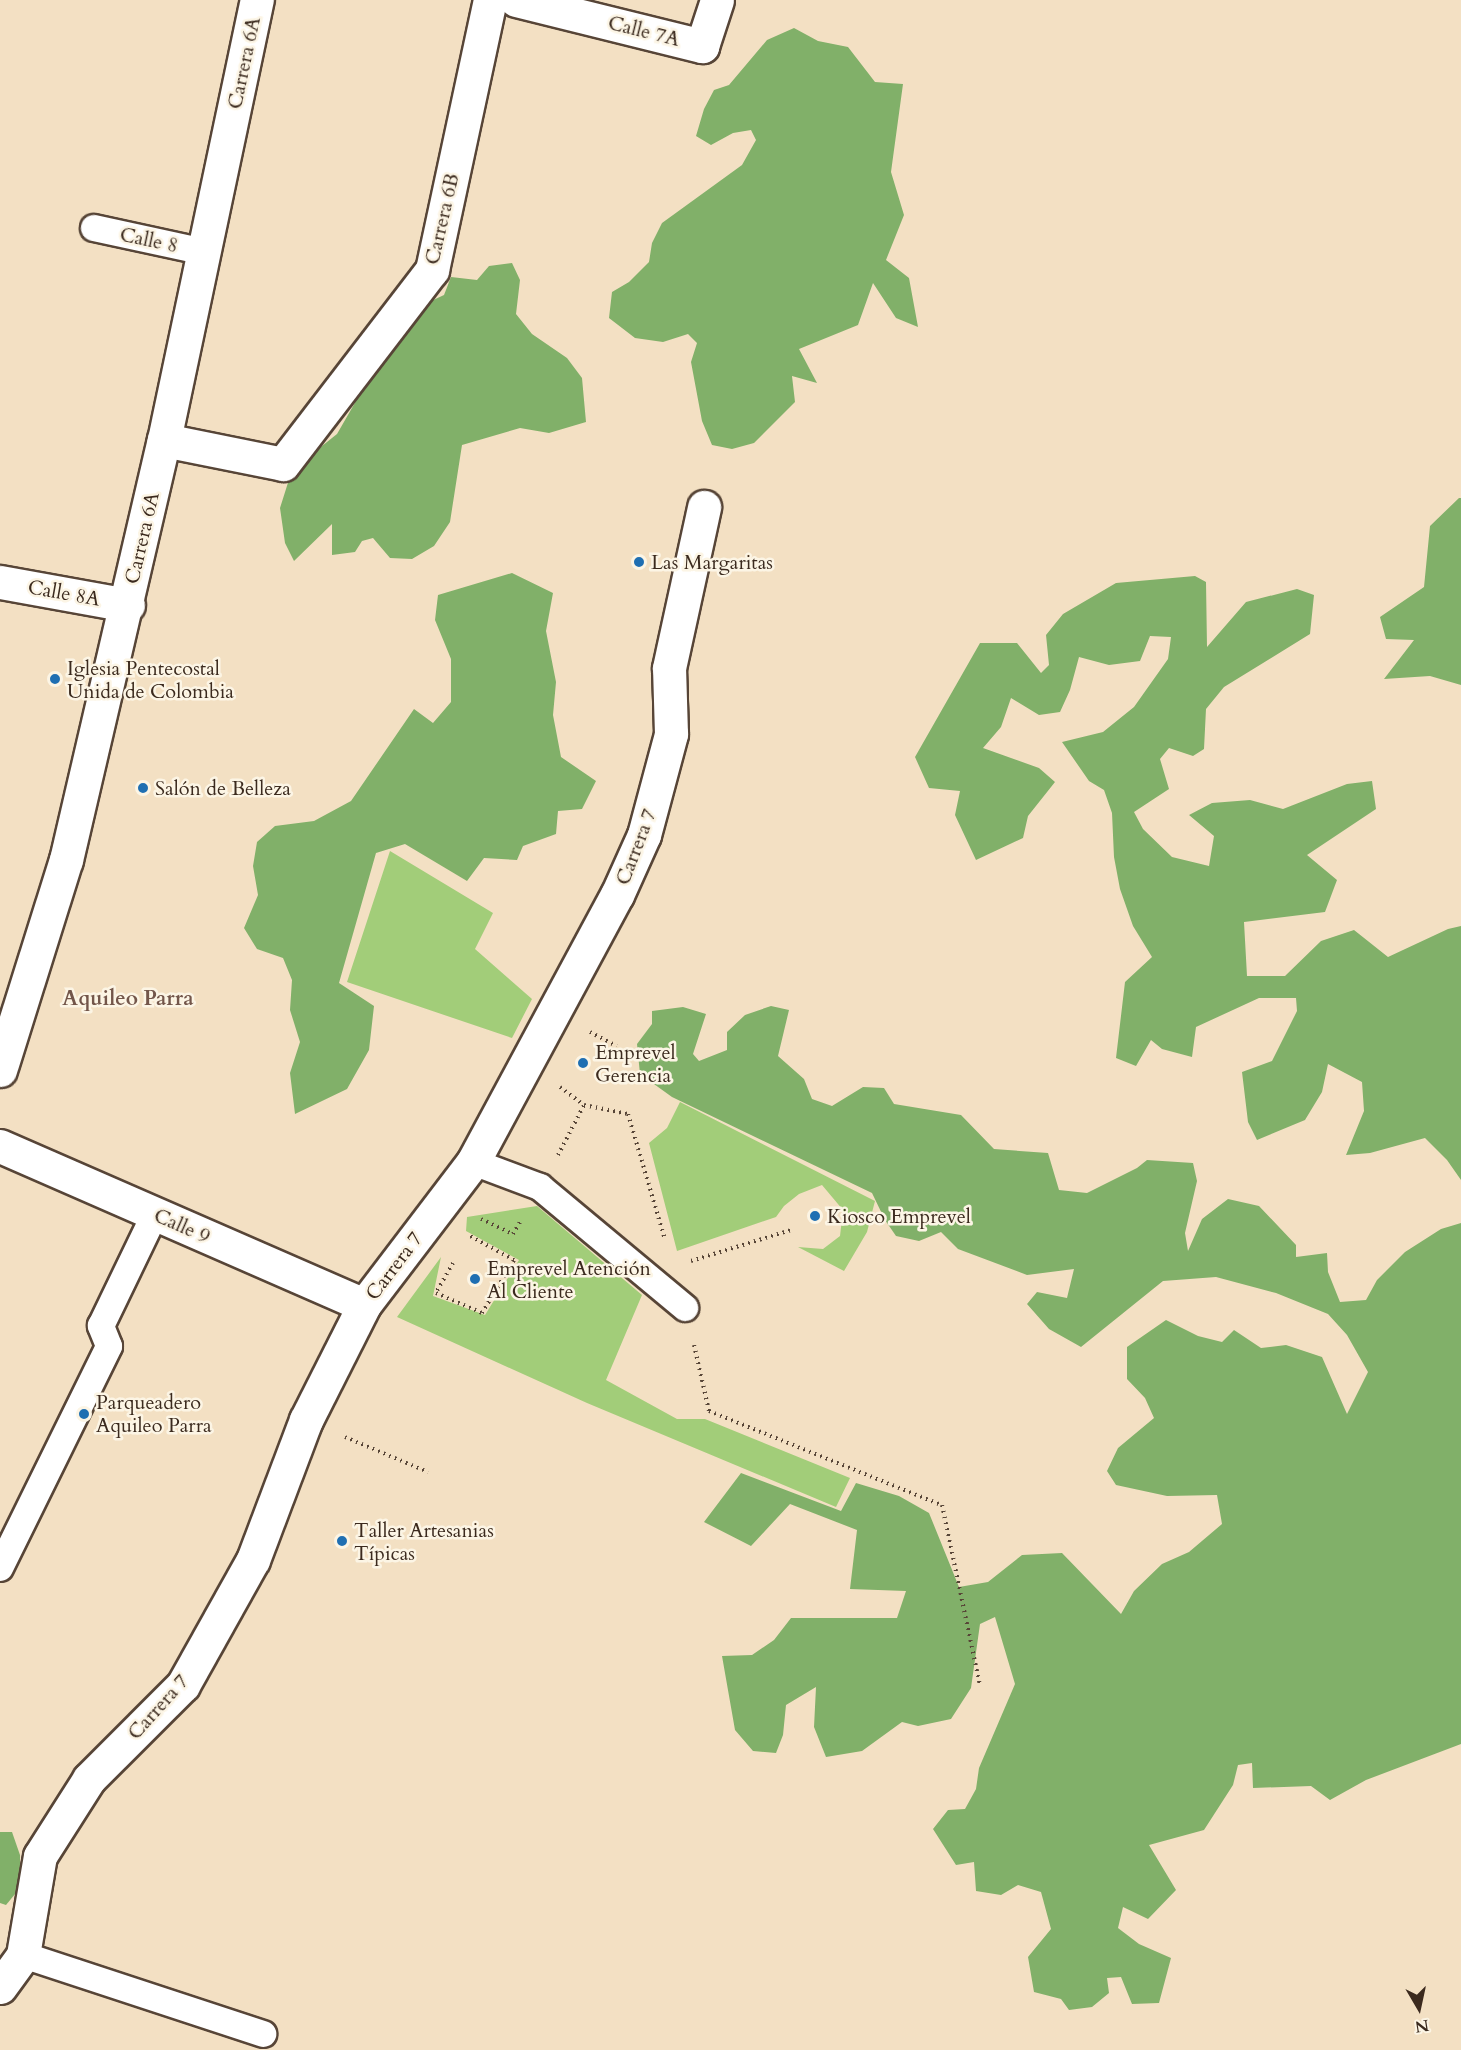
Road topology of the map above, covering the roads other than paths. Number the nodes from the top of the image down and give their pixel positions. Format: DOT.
graph roads {
  1 [pos="257,0"];
  2 [pos="490,0"];
  3 [pos="516,0"];
  4 [pos="717,0"];
  5 [pos="94,228"];
  6 [pos="205,252"];
  7 [pos="164,440"];
  8 [pos="704,507"];
  9 [pos="0,582"];
  10 [pos="128,605"];
  11 [pos="0,1070"];
  12 [pos="0,1146"];
  13 [pos="473,1162"];
  14 [pos="155,1214"];
  15 [pos="364,1305"];
  16 [pos="685,1308"];
  17 [pos="0,1568"];
  18 [pos="23,1956"];
  19 [pos="0,1987"];
  20 [pos="263,2034"];
  1 -- 6 [label="street, Carrera 6A"];
  2 -- 7 [label="street, Carrera 6B"];
  3 -- 4 [label="street, Calle 7A"];
  5 -- 6 [label="lane, Calle 8"];
  6 -- 7 [label="street, Carrera 6A"];
  7 -- 10 [label="street, Carrera 6A"];
  8 -- 13 [label="street, Carrera 7"];
  9 -- 10 [label="street, Calle 8A"];
  10 -- 11 [label="street, Carrera 6A"];
  12 -- 14 [label="street, Calle 9"];
  13 -- 15 [label="street, Carrera 7"];
  13 -- 16 [label="lane"];
  14 -- 15 [label="street, Calle 9"];
  14 -- 17 [label="lane"];
  15 -- 18 [label="street, Carrera 7"];
  18 -- 19 [label="street, Carrera 7"];
  18 -- 20 [label="lane"];
}
